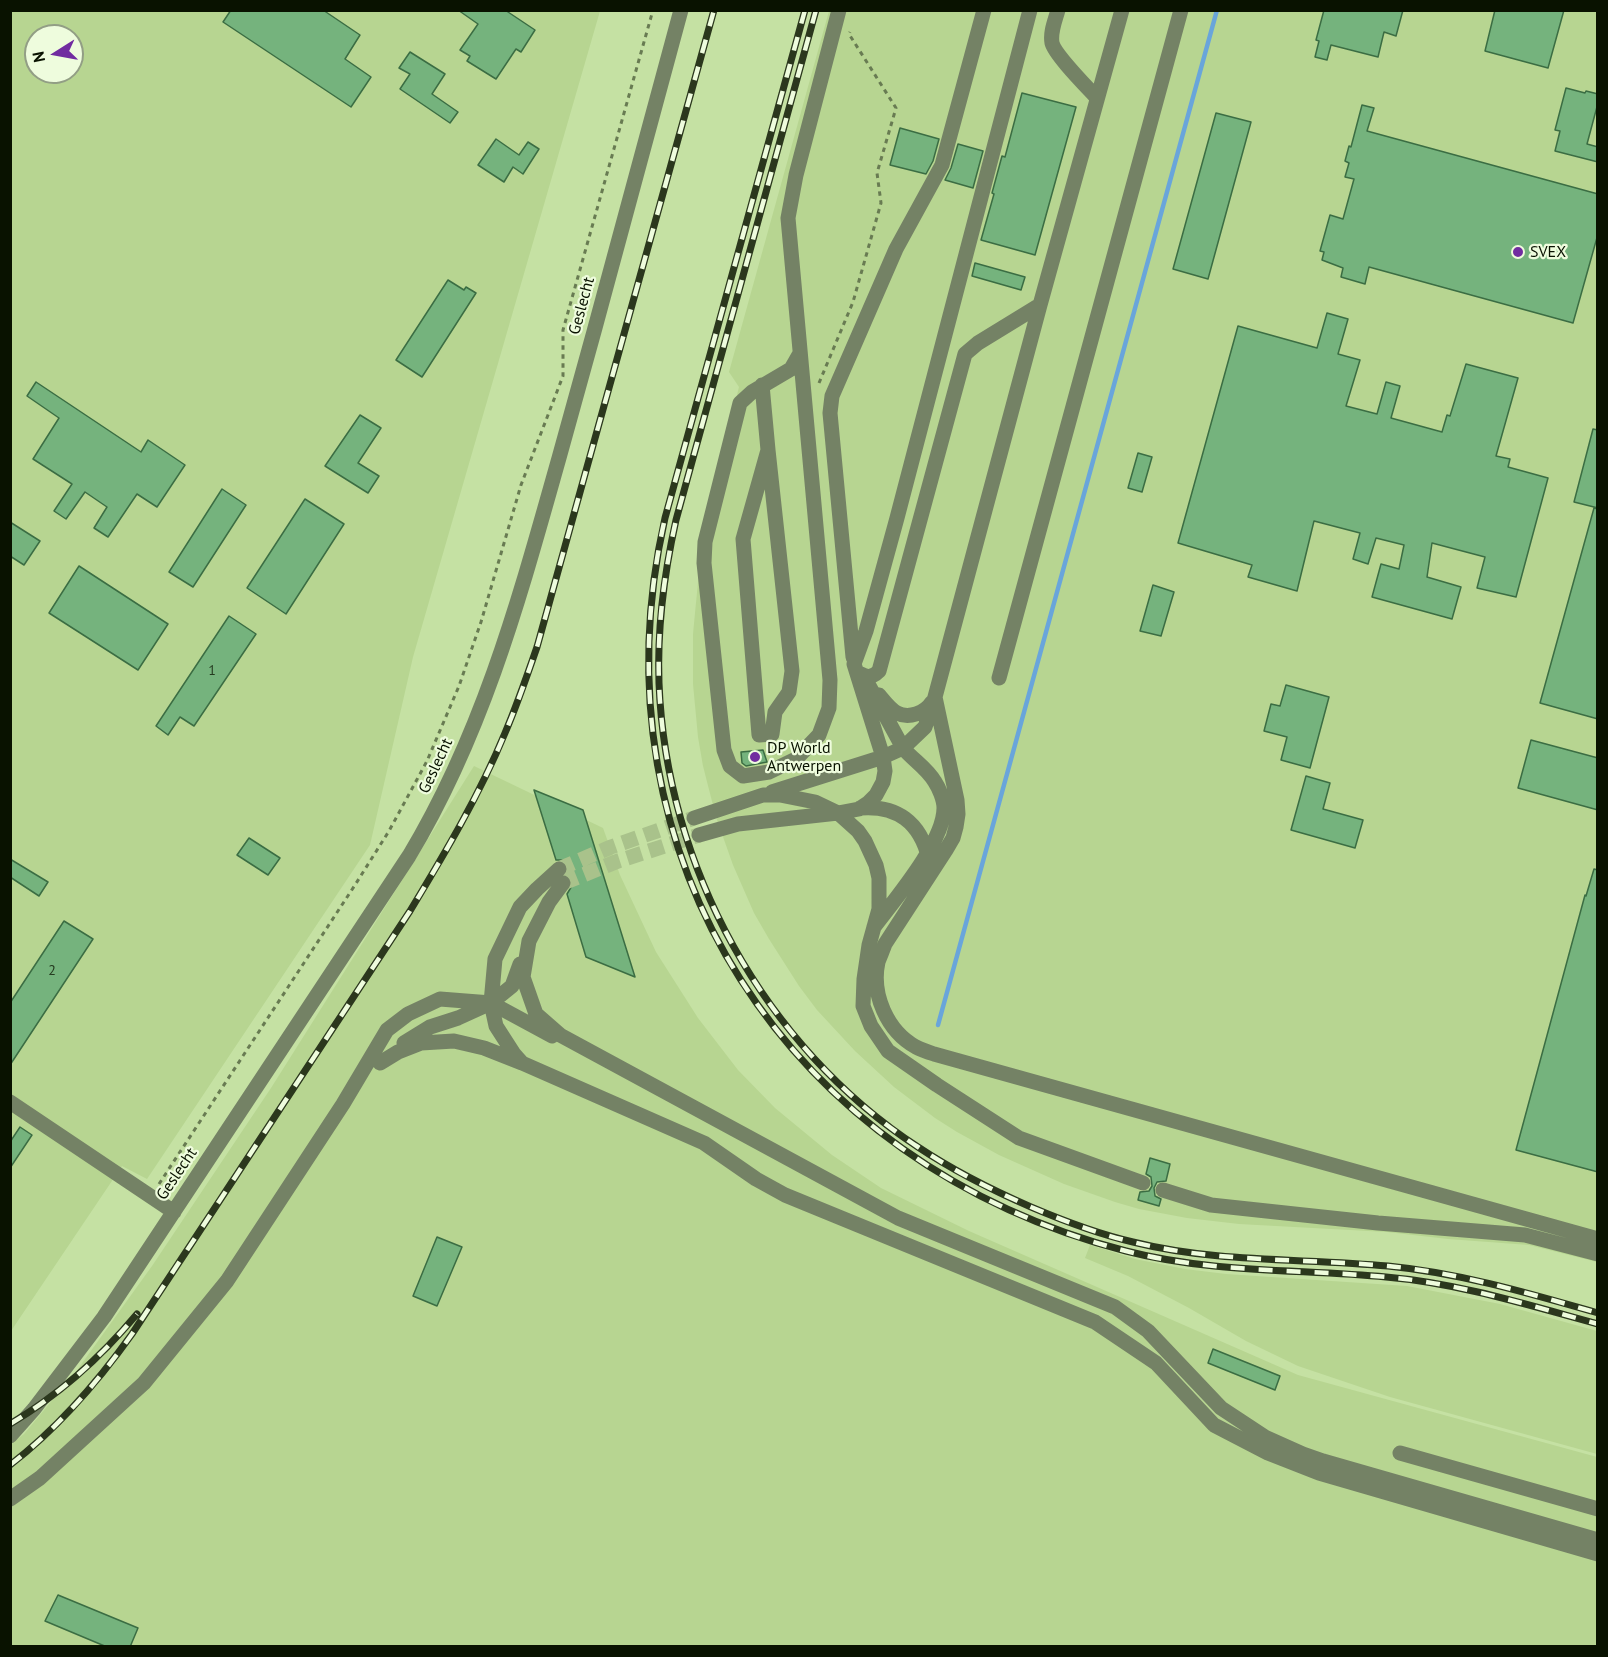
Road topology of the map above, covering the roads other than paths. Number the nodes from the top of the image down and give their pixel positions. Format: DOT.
graph roads {
  1 [pos="681,10"];
  2 [pos="839,10"];
  3 [pos="984,10"];
  4 [pos="1030,10"];
  5 [pos="1058,10"];
  6 [pos="1122,10"];
  7 [pos="1181,10"];
  8 [pos="1097,98"];
  9 [pos="1040,305"];
  10 [pos="800,355"];
  11 [pos="762,385"];
  12 [pos="768,450"];
  13 [pos="861,675"];
  14 [pos="999,678"];
  15 [pos="935,697"];
  16 [pos="903,748"];
  17 [pos="883,757"];
  18 [pos="763,795"];
  19 [pos="859,808"];
  20 [pos="838,813"];
  21 [pos="694,818"];
  22 [pos="699,835"];
  23 [pos="927,853"];
  24 [pos="926,883"];
  25 [pos="874,927"];
  26 [pos="529,941"];
  27 [pos="491,1003"];
  28 [pos="380,1063"];
  29 [pos="522,1063"];
  30 [pos="627,1071"];
  31 [pos="10,1102"];
  32 [pos="343,1104"];
  33 [pos="1143,1183"];
  34 [pos="1163,1190"];
  35 [pos="174,1212"];
  36 [pos="1598,1239"];
  37 [pos="1598,1254"];
  38 [pos="10,1436"];
  39 [pos="1400,1453"];
  40 [pos="10,1499"];
  41 [pos="1598,1509"];
  42 [pos="1598,1540"];
  43 [pos="1598,1554"];
  1 -- 35 [label="street, Geslecht"];
  2 -- 10 [label="street"];
  3 -- 13 [label="street"];
  4 -- 13 [label="street"];
  5 -- 8 [label="street"];
  6 -- 8 [label="street"];
  7 -- 14 [label="street"];
  8 -- 9 [label="street"];
  9 -- 13 [label="street"];
  9 -- 15 [label="street"];
  10 -- 11 [label="street"];
  10 -- 11 [label="street"];
  11 -- 12 [label="street"];
  12 -- 12 [label="street"];
  13 -- 15 [label="street"];
  13 -- 16 [label="street"];
  13 -- 17 [label="street"];
  15 -- 16 [label="street"];
  15 -- 24 [label="street"];
  16 -- 17 [label="street"];
  16 -- 23 [label="street"];
  17 -- 18 [label="street"];
  17 -- 19 [label="street"];
  18 -- 20 [label="street"];
  18 -- 21 [label="street"];
  19 -- 20 [label="street"];
  19 -- 23 [label="street"];
  20 -- 22 [label="street"];
  20 -- 25 [label="street"];
  23 -- 24 [label="street"];
  23 -- 25 [label="street"];
  24 -- 36 [label="street"];
  25 -- 33 [label="street"];
  26 -- 27 [label="street"];
  26 -- 27 [label="street"];
  26 -- 30 [label="street"];
  27 -- 28 [label="street"];
  27 -- 29 [label="street"];
  27 -- 30 [label="street"];
  27 -- 32 [label="street"];
  28 -- 29 [label="street"];
  28 -- 32 [label="street"];
  29 -- 43 [label="street"];
  30 -- 42 [label="street"];
  31 -- 35 [label="street"];
  32 -- 40 [label="street"];
  34 -- 37 [label="street"];
  35 -- 38 [label="street, Geslecht"];
  39 -- 41 [label="street"];
}
